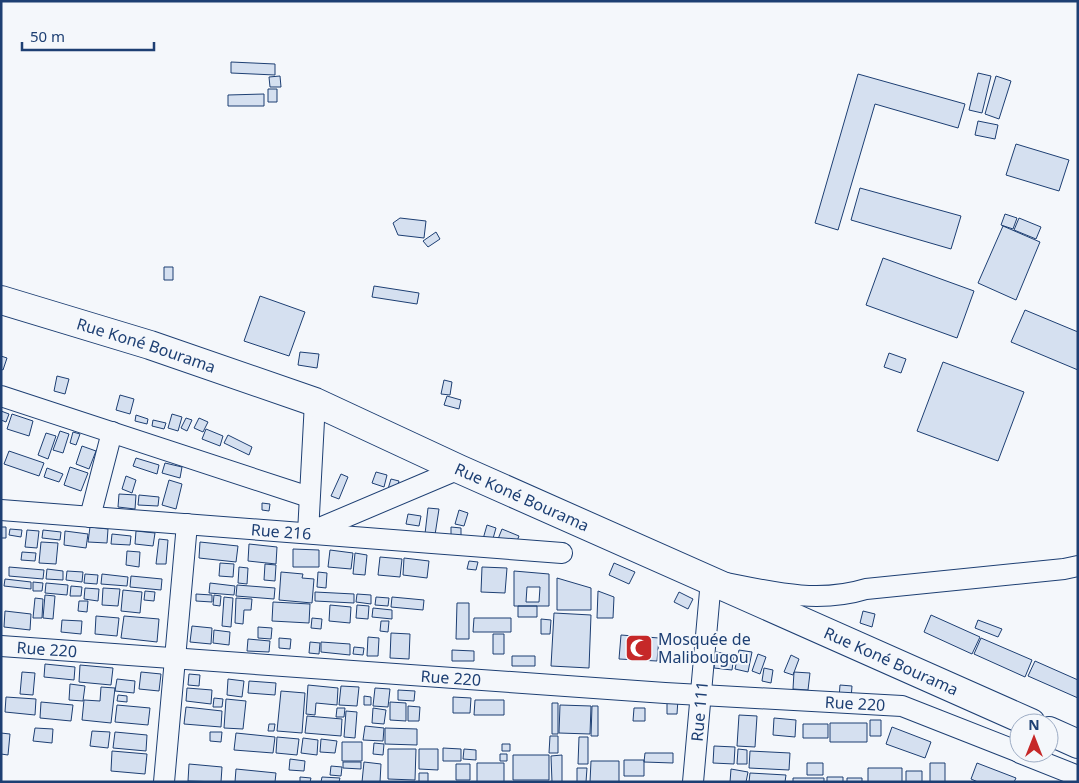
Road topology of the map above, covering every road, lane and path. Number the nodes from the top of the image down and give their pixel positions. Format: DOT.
graph roads {
  1 [pos="1,300"];
  2 [pos="1,396"];
  3 [pos="315,402"];
  4 [pos="112,432"];
  5 [pos="460,469"];
  6 [pos="309,497"];
  7 [pos="1,510"];
  8 [pos="90,517"];
  9 [pos="187,524"];
  10 [pos="308,533"];
  11 [pos="562,553"];
  12 [pos="1078,566"];
  13 [pos="711,580"];
  14 [pos="1,646"];
  15 [pos="175,658"];
  16 [pos="701,695"];
  17 [pos="1009,713"];
  18 [pos="1059,735"];
  19 [pos="1078,744"];
  20 [pos="1009,749"];
  21 [pos="1045,763"];
  22 [pos="1078,776"];
  23 [pos="164,782"];
  24 [pos="693,782"];
  1 -- 3 [label="highway, Rue Koné Bourama"];
  2 -- 4 [label="street"];
  3 -- 5 [label="highway, Rue Koné Bourama"];
  3 -- 6 [label="street"];
  4 -- 6 [label="street"];
  4 -- 8 [label="street"];
  5 -- 10 [label="street"];
  5 -- 13 [label="highway, Rue Koné Bourama"];
  6 -- 10 [label="street"];
  7 -- 8 [label="street, Rue 216"];
  8 -- 9 [label="street, Rue 216"];
  9 -- 10 [label="street, Rue 216"];
  9 -- 15 [label="street"];
  10 -- 11 [label="street, Rue 216"];
  12 -- 13 [label="street"];
  13 -- 16 [label="street, Rue 111"];
  13 -- 17 [label="highway, Rue Koné Bourama"];
  14 -- 15 [label="street, Rue 220"];
  15 -- 16 [label="street, Rue 220"];
  15 -- 23 [label="street"];
  16 -- 20 [label="street, Rue 220"];
  16 -- 24 [label="street, Rue 111"];
  18 -- 19 [label="highway"];
  21 -- 22 [label="street, Rue 220"];
}
